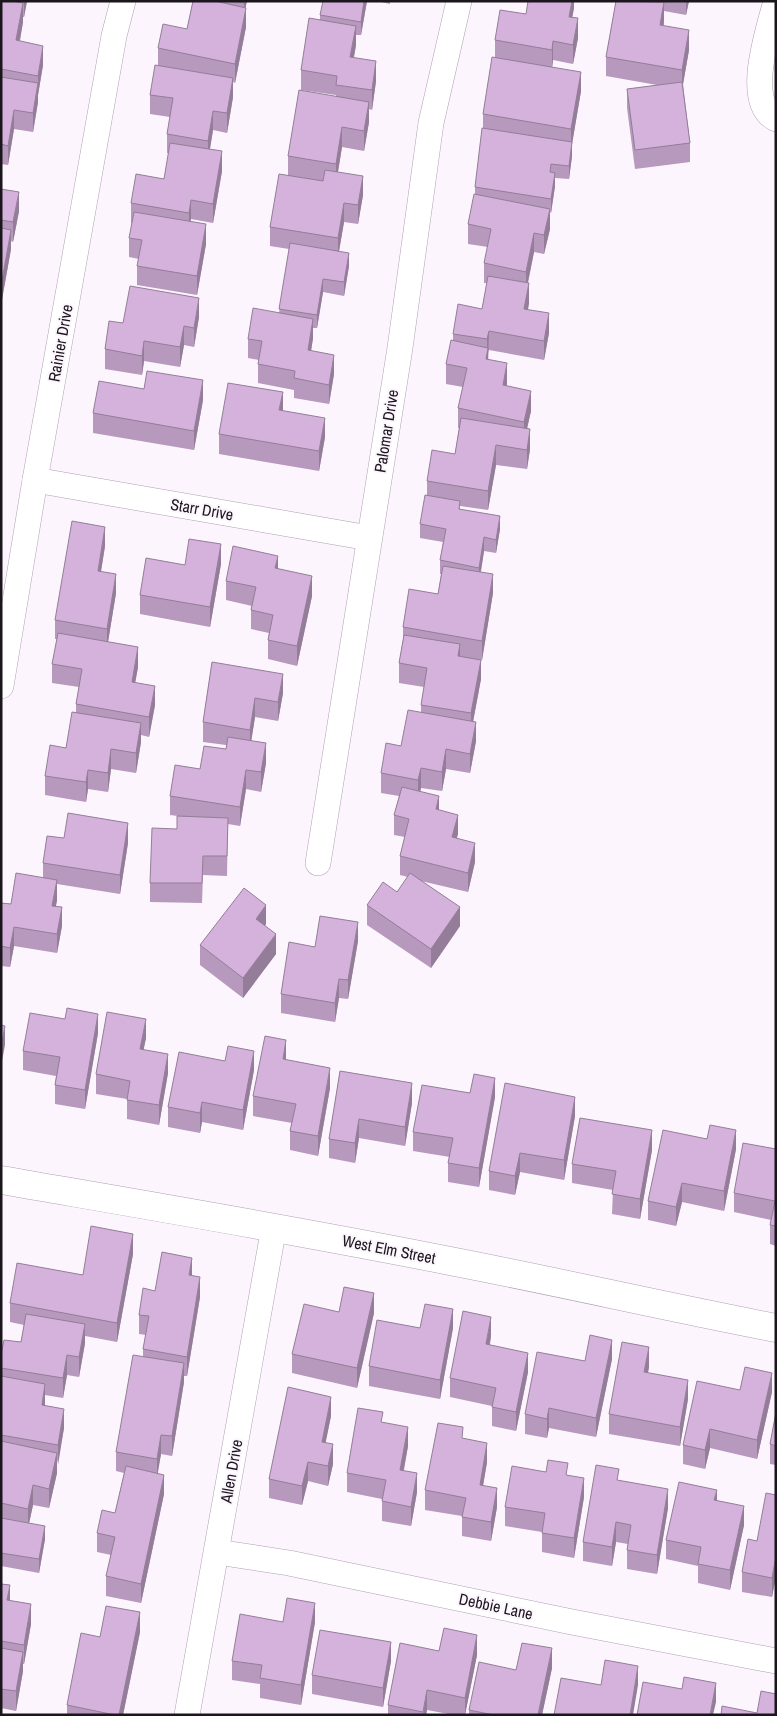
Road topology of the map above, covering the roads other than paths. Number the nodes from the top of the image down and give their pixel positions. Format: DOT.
graph roads {
  1 [pos="123,1"];
  2 [pos="459,1"];
  3 [pos="776,1"];
  4 [pos="776,119"];
  5 [pos="36,480"];
  6 [pos="369,538"];
  7 [pos="1,686"];
  8 [pos="318,863"];
  9 [pos="1,1180"];
  10 [pos="274,1227"];
  11 [pos="776,1328"];
  12 [pos="217,1552"];
  13 [pos="776,1661"];
  14 [pos="187,1715"];
  1 -- 5 [label="street, Rainier Drive"];
  2 -- 6 [label="street, Palomar Drive"];
  3 -- 4 [label="street"];
  5 -- 6 [label="street, Starr Drive"];
  5 -- 7 [label="street, Rainier Drive"];
  6 -- 8 [label="street, Palomar Drive"];
  9 -- 10 [label="street, West Elm Street"];
  10 -- 11 [label="street, West Elm Street"];
  10 -- 12 [label="street, Allen Drive"];
  12 -- 13 [label="street, Debbie Lane"];
  12 -- 14 [label="street, Allen Drive"];
}
